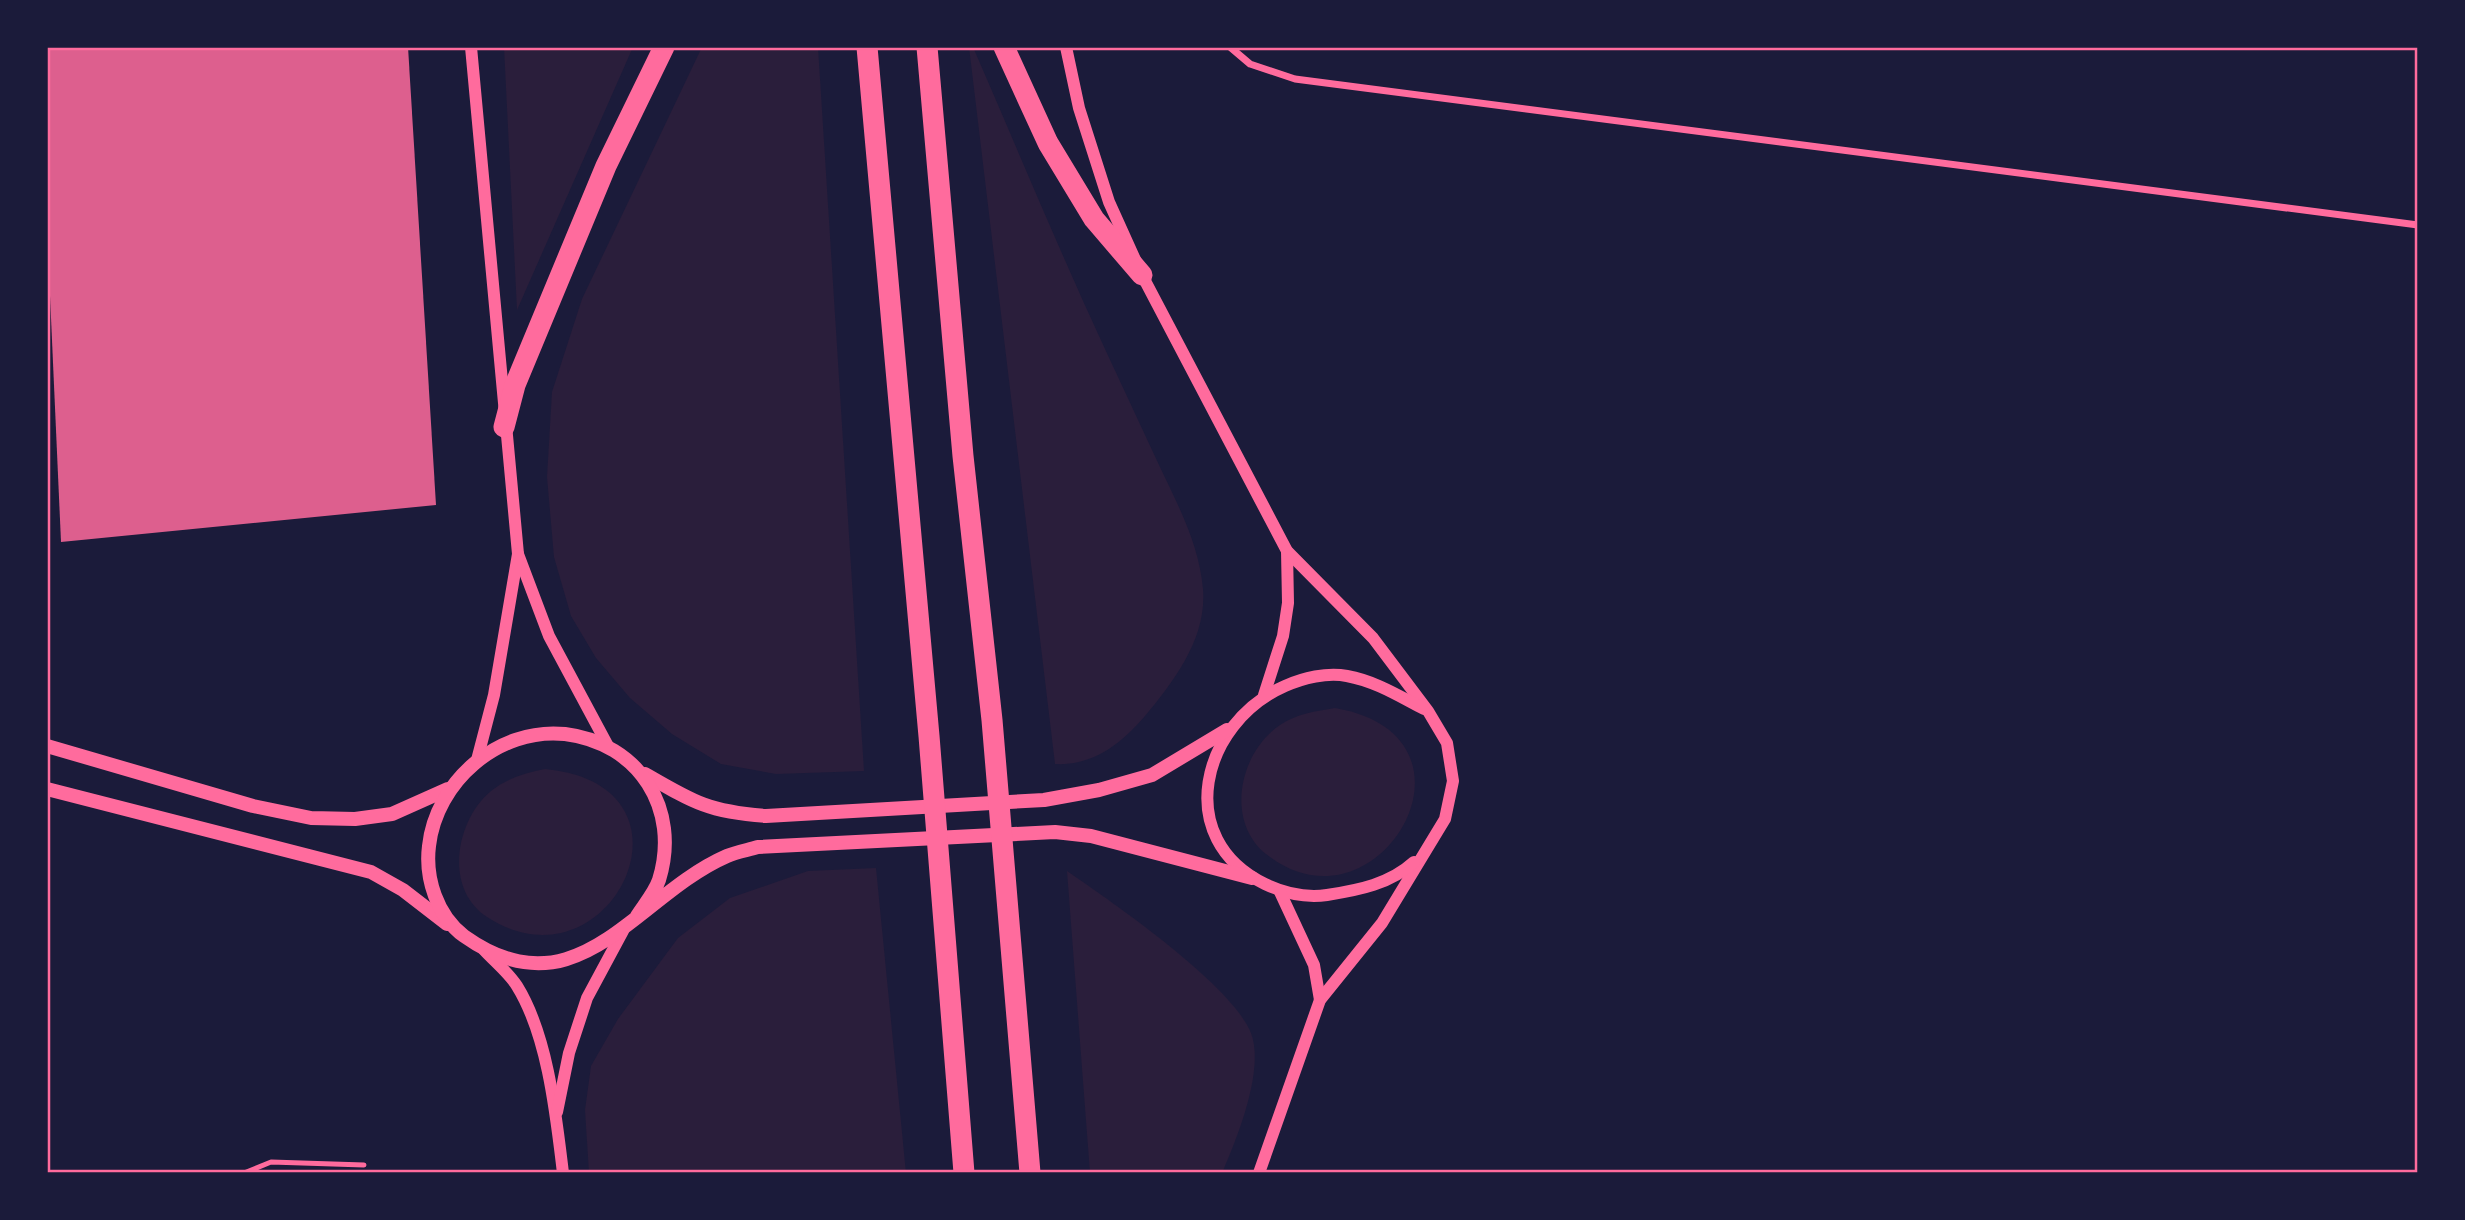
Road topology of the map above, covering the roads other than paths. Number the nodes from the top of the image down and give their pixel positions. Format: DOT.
graph roads {
  1 [pos="471,47"];
  2 [pos="664,47"];
  3 [pos="867,47"];
  4 [pos="927,47"];
  5 [pos="1004,47"];
  6 [pos="1066,47"];
  7 [pos="1230,47"];
  8 [pos="2418,225"];
  9 [pos="1142,275"];
  10 [pos="504,427"];
  11 [pos="1287,551"];
  12 [pos="518,554"];
  13 [pos="1264,695"];
  14 [pos="1428,711"];
  15 [pos="1227,730"];
  16 [pos="47,746"];
  17 [pos="608,746"];
  18 [pos="477,760"];
  19 [pos="642,773"];
  20 [pos="47,789"];
  21 [pos="448,789"];
  22 [pos="1424,853"];
  23 [pos="1252,878"];
  24 [pos="1280,892"];
  25 [pos="637,916"];
  26 [pos="623,930"];
  27 [pos="457,931"];
  28 [pos="484,950"];
  29 [pos="1320,1000"];
  30 [pos="556,1116"];
  31 [pos="364,1165"];
  32 [pos="244,1173"];
  33 [pos="563,1173"];
  34 [pos="964,1173"];
  35 [pos="1030,1173"];
  36 [pos="1259,1173"];
  1 -- 10 [label="street"];
  2 -- 10 [label="highway"];
  3 -- 34 [label="highway"];
  4 -- 35 [label="highway"];
  5 -- 9 [label="highway"];
  6 -- 9 [label="street"];
  7 -- 8 [label="street"];
  9 -- 11 [label="street"];
  10 -- 12 [label="street"];
  11 -- 13 [label="street"];
  11 -- 14 [label="street"];
  12 -- 17 [label="street"];
  12 -- 18 [label="street"];
  13 -- 14 [label="street"];
  13 -- 15 [label="street"];
  14 -- 22 [label="street"];
  15 -- 19 [label="main road"];
  15 -- 23 [label="street"];
  16 -- 21 [label="main road"];
  17 -- 18 [label="main road"];
  17 -- 19 [label="main road"];
  18 -- 21 [label="main road"];
  19 -- 25 [label="main road"];
  20 -- 27 [label="main road"];
  21 -- 27 [label="main road"];
  22 -- 24 [label="street"];
  22 -- 29 [label="street"];
  23 -- 24 [label="street"];
  23 -- 25 [label="main road"];
  24 -- 29 [label="street"];
  25 -- 26 [label="main road"];
  26 -- 28 [label="main road"];
  26 -- 30 [label="street"];
  27 -- 28 [label="main road"];
  28 -- 30 [label="street"];
  29 -- 36 [label="street"];
  30 -- 33 [label="street"];
  31 -- 32 [label="lane"];
}
